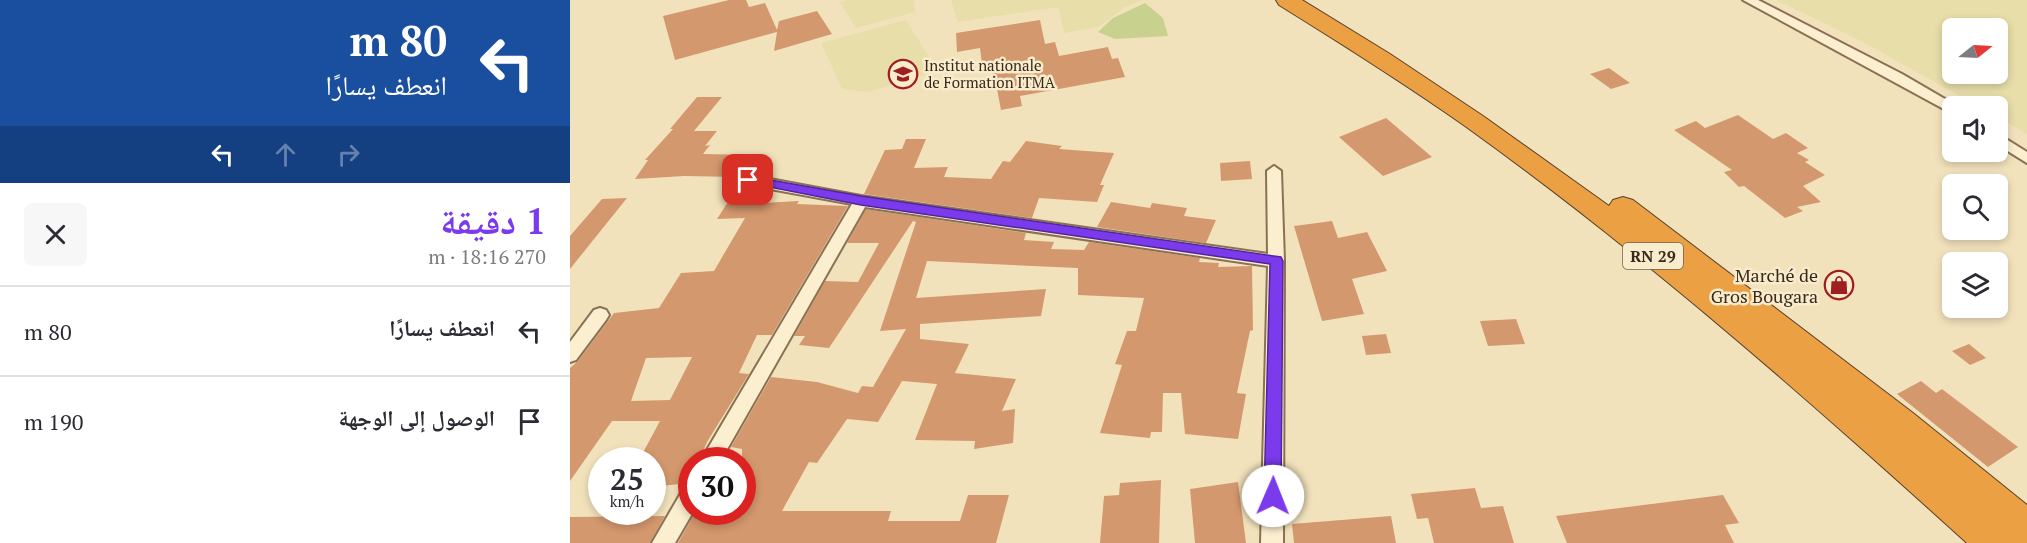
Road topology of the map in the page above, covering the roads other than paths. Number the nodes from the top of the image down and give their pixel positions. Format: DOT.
graph roads {
  1 [pos="1287,0"];
  2 [pos="1316,0"];
  3 [pos="1749,0"];
  4 [pos="1942,103"];
  5 [pos="2008,145"];
  6 [pos="2027,159"];
  7 [pos="1274,171"];
  8 [pos="748,180"];
  9 [pos="861,201"];
  10 [pos="1276,261"];
  11 [pos="600,315"];
  12 [pos="570,355"];
  13 [pos="719,447"];
  14 [pos="678,517"];
  15 [pos="2027,531"];
  16 [pos="663,543"];
  17 [pos="1272,543"];
  18 [pos="1997,543"];
  1 -- 18 [label="highway, RN 29"];
  2 -- 15 [label="highway, RN 29"];
  3 -- 4 [label="street"];
  5 -- 6 [label="street"];
  7 -- 10 [label="street"];
  8 -- 9 [label="street"];
  9 -- 10 [label="street"];
  9 -- 13 [label="street"];
  10 -- 17 [label="street"];
  11 -- 12 [label="street"];
  14 -- 16 [label="street"];
}
